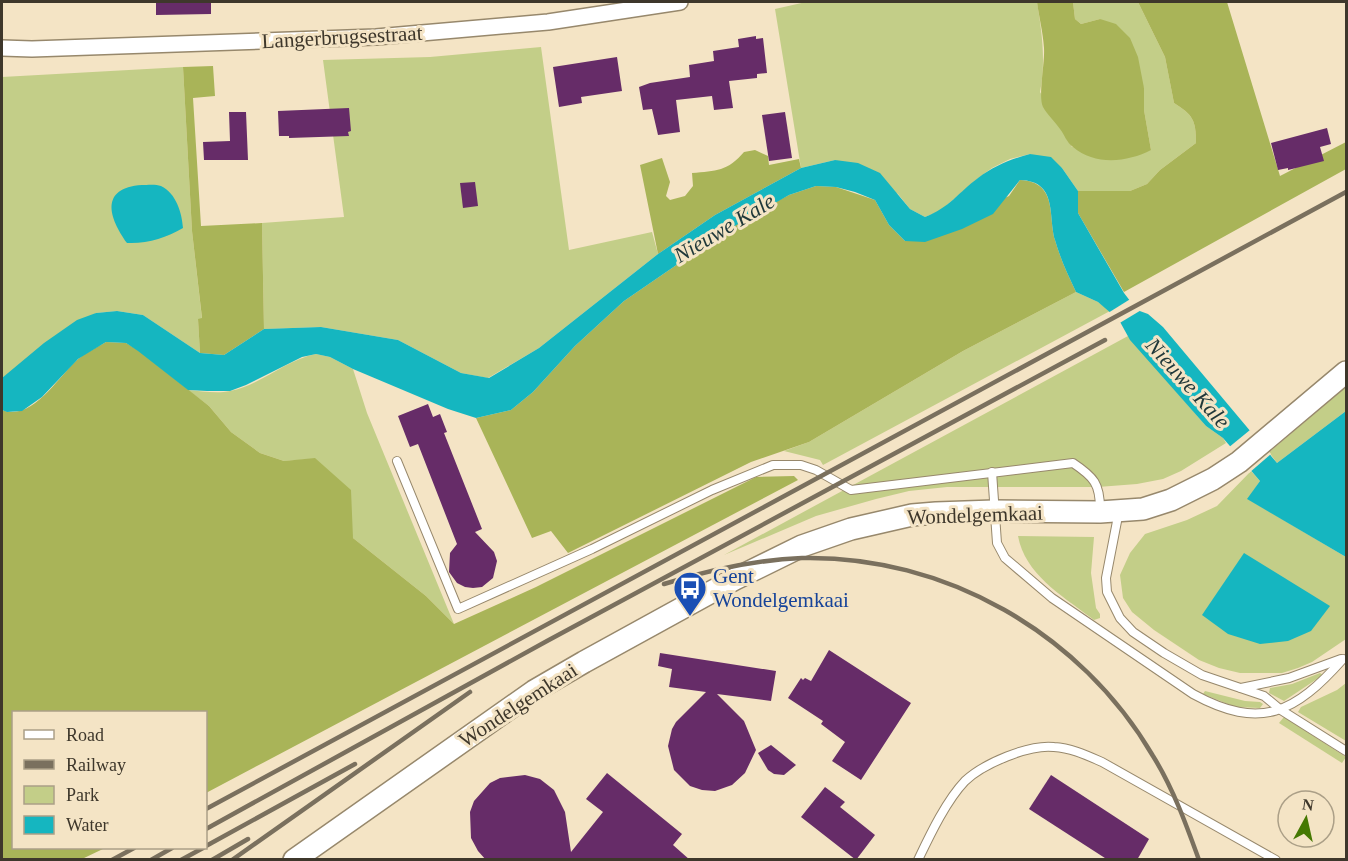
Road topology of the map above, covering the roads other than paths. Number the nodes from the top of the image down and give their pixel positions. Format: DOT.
graph roads {
  1 [pos="680,2"];
  2 [pos="2,48"];
  3 [pos="1347,372"];
  4 [pos="397,461"];
  5 [pos="992,472"];
  6 [pos="994,511"];
  7 [pos="1109,512"];
  8 [pos="1241,687"];
  9 [pos="1281,710"];
  10 [pos="1347,751"];
  11 [pos="294,860"];
  12 [pos="918,860"];
  13 [pos="1276,860"];
  1 -- 2 [label="street, Langerbrugsestraat"];
  3 -- 7 [label="main road, Wondelgemkaai"];
  4 -- 5 [label="lane"];
  5 -- 6 [label="lane"];
  5 -- 7 [label="lane"];
  6 -- 7 [label="main road, Wondelgemkaai"];
  6 -- 9 [label="lane"];
  6 -- 11 [label="main road, Wondelgemkaai"];
  7 -- 8 [label="lane"];
  8 -- 9 [label="lane"];
  8 -- 9 [label="lane"];
  9 -- 10 [label="lane"];
  12 -- 13 [label="lane"];
}
